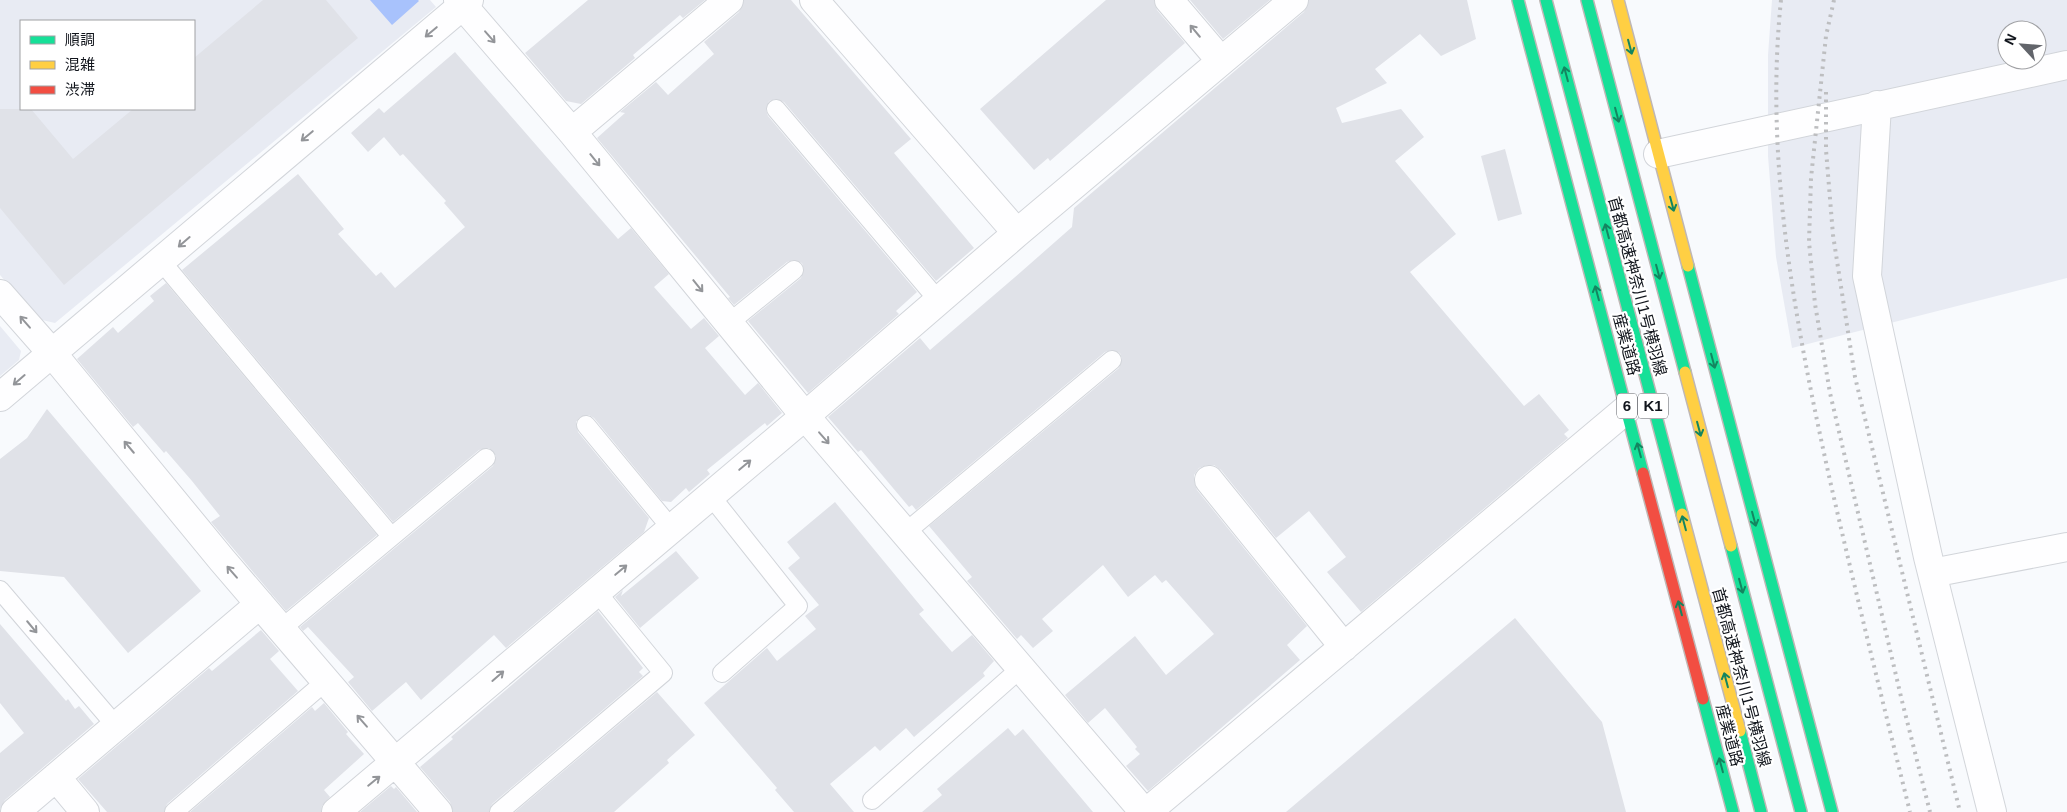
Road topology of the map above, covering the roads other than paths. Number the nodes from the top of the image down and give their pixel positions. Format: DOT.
graph roads {
  1 [pos="729,0"];
  2 [pos="814,0"];
  3 [pos="1169,0"];
  4 [pos="1294,0"];
  5 [pos="1518,0"];
  6 [pos="1546,0"];
  7 [pos="1587,0"];
  8 [pos="1618,0"];
  9 [pos="463,2"];
  10 [pos="1221,62"];
  11 [pos="2067,66"];
  12 [pos="1877,105"];
  13 [pos="776,109"];
  14 [pos="572,132"];
  15 [pos="1658,154"];
  16 [pos="1017,232"];
  17 [pos="161,261"];
  18 [pos="794,270"];
  19 [pos="0,294"];
  20 [pos="938,300"];
  21 [pos="729,323"];
  22 [pos="51,352"];
  23 [pos="1112,360"];
  24 [pos="0,396"];
  25 [pos="1628,408"];
  26 [pos="805,416"];
  27 [pos="586,425"];
  28 [pos="486,458"];
  29 [pos="1209,480"];
  30 [pos="710,495"];
  31 [pos="671,528"];
  32 [pos="906,532"];
  33 [pos="391,536"];
  34 [pos="2067,547"];
  35 [pos="1932,573"];
  36 [pos="0,590"];
  37 [pos="596,591"];
  38 [pos="260,604"];
  39 [pos="281,629"];
  40 [pos="1344,646"];
  41 [pos="1021,668"];
  42 [pos="722,673"];
  43 [pos="326,681"];
  44 [pos="116,726"];
  45 [pos="397,762"];
  46 [pos="56,776"];
  47 [pos="872,800"];
  48 [pos="15,812"];
  49 [pos="85,812"];
  50 [pos="174,812"];
  51 [pos="336,812"];
  52 [pos="438,812"];
  53 [pos="499,812"];
  54 [pos="1146,812"];
  55 [pos="1733,812"];
  56 [pos="1760,812"];
  57 [pos="1801,812"];
  58 [pos="1832,812"];
  59 [pos="1992,812"];
  1 -- 14 [label="street"];
  2 -- 16 [label="street"];
  10 -- 3 [label="street, one-way"];
  4 -- 10 [label="street"];
  25 -- 5 [label="main road, 産業道路 / 6, one-way"];
  56 -- 6 [label="main road, 首都高速神奈川1号横羽線 / K1, one-way"];
  7 -- 57 [label="main road, 首都高速神奈川1号横羽線 / K1, one-way"];
  8 -- 15 [label="main road, one-way"];
  9 -- 14 [label="street, one-way"];
  9 -- 17 [label="street, one-way"];
  10 -- 16 [label="street"];
  11 -- 12 [label="street"];
  12 -- 15 [label="street"];
  12 -- 35 [label="street"];
  13 -- 20 [label="lane"];
  14 -- 21 [label="street, one-way"];
  15 -- 58 [label="main road, one-way"];
  16 -- 20 [label="street"];
  17 -- 22 [label="street"];
  17 -- 33 [label="lane"];
  18 -- 21 [label="lane"];
  22 -- 19 [label="street, one-way"];
  20 -- 26 [label="street"];
  21 -- 26 [label="street"];
  22 -- 24 [label="street, one-way"];
  38 -- 22 [label="street, one-way"];
  23 -- 32 [label="lane"];
  25 -- 40 [label="street"];
  55 -- 25 [label="main road, 産業道路 / 6, one-way"];
  30 -- 26 [label="street, one-way"];
  26 -- 32 [label="street, one-way"];
  27 -- 31 [label="lane"];
  28 -- 33 [label="lane"];
  29 -- 40 [label="street"];
  30 -- 31 [label="street"];
  30 -- 42 [label="lane"];
  37 -- 31 [label="street, one-way"];
  32 -- 41 [label="street"];
  33 -- 39 [label="lane"];
  34 -- 35 [label="street"];
  35 -- 59 [label="street"];
  36 -- 44 [label="lane, one-way"];
  45 -- 37 [label="street, one-way"];
  37 -- 53 [label="lane"];
  38 -- 39 [label="street"];
  38 -- 44 [label="street"];
  39 -- 43 [label="street"];
  40 -- 54 [label="street"];
  41 -- 47 [label="lane"];
  41 -- 54 [label="street"];
  45 -- 43 [label="street, one-way"];
  43 -- 50 [label="lane"];
  44 -- 46 [label="street"];
  51 -- 45 [label="street, one-way"];
  45 -- 52 [label="street"];
  46 -- 48 [label="street"];
  46 -- 49 [label="street"];
}
